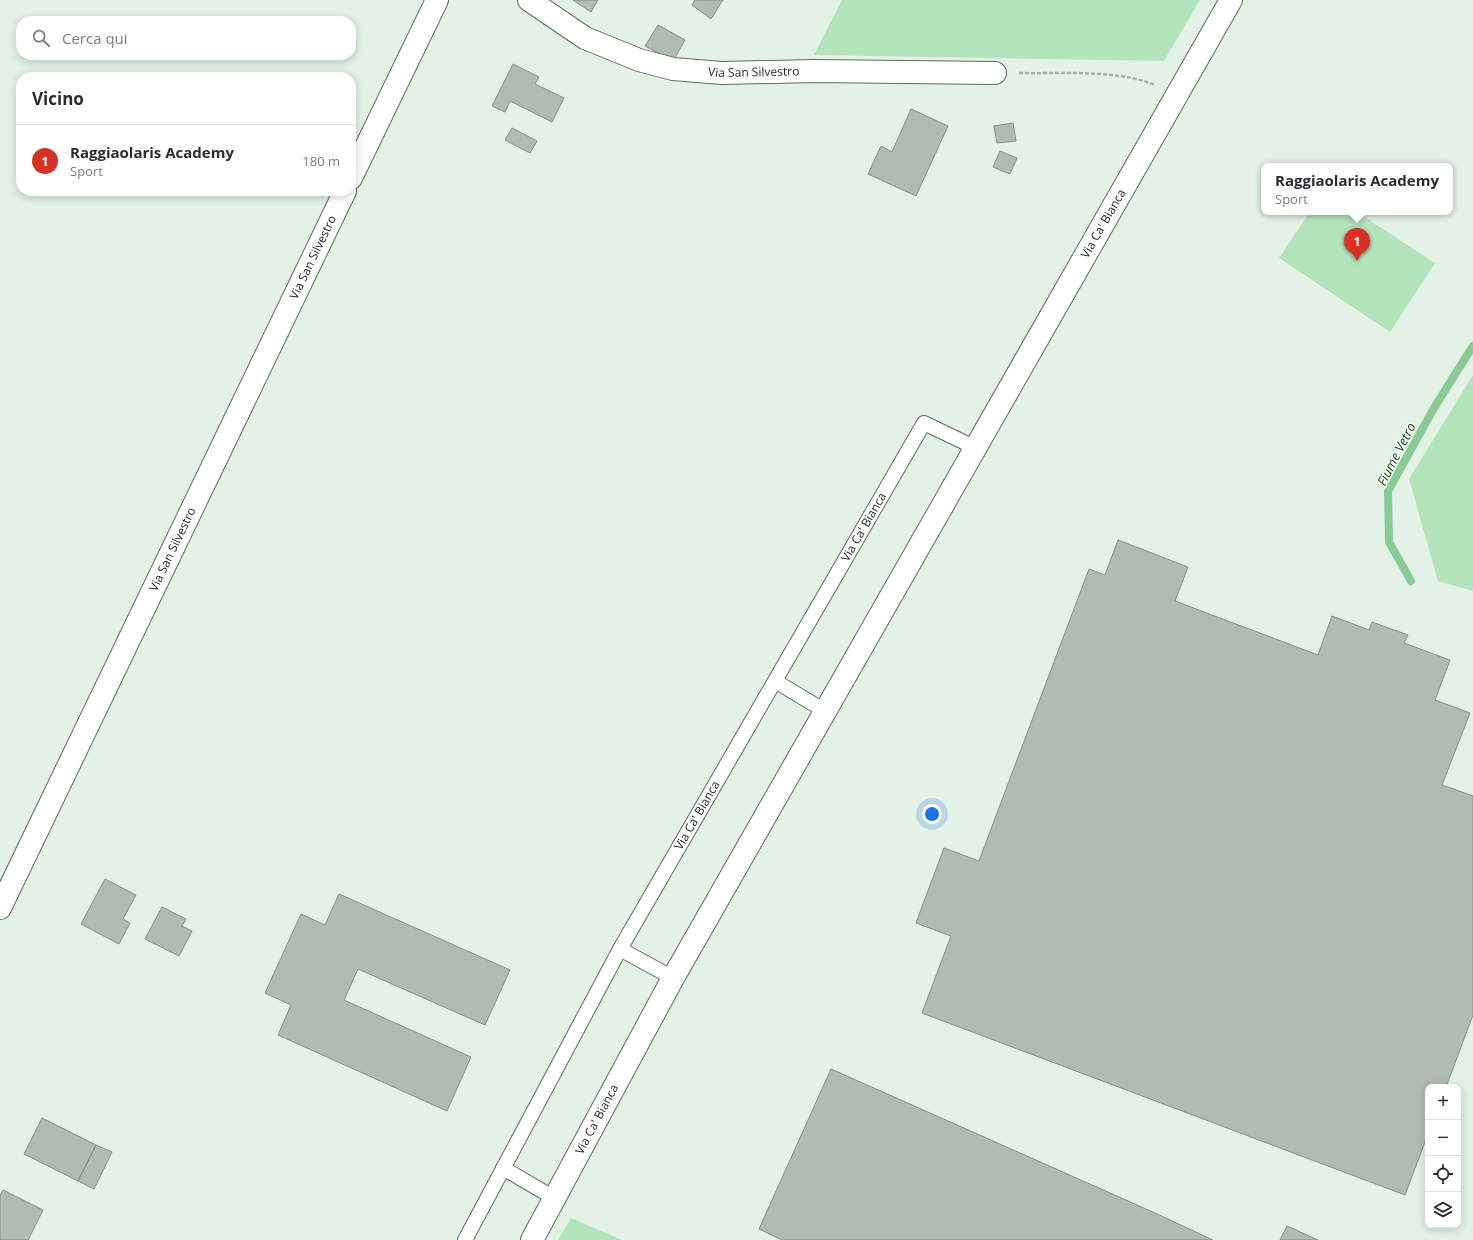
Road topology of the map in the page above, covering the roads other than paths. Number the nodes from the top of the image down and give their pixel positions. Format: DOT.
graph roads {
  1 [pos="437,0"];
  2 [pos="530,0"];
  3 [pos="1232,0"];
  4 [pos="995,73"];
  5 [pos="356,168"];
  6 [pos="343,196"];
  7 [pos="976,448"];
  8 [pos="774,681"];
  9 [pos="825,712"];
  10 [pos="0,908"];
  11 [pos="620,949"];
  12 [pos="673,978"];
  13 [pos="503,1168"];
  14 [pos="554,1198"];
  15 [pos="465,1240"];
  16 [pos="532,1240"];
  1 -- 5 [label="street"];
  2 -- 4 [label="street, Via San Silvestro"];
  3 -- 7 [label="street, Via Ca' Bianca"];
  6 -- 10 [label="street, Via San Silvestro"];
  7 -- 8 [label="lane, Via Ca' Bianca"];
  7 -- 9 [label="street, Via Ca' Bianca"];
  8 -- 9 [label="lane"];
  8 -- 11 [label="lane, Via Ca' Bianca"];
  9 -- 12 [label="street, Via Ca' Bianca"];
  11 -- 12 [label="lane"];
  11 -- 13 [label="lane, Via Ca' Bianca"];
  12 -- 14 [label="street, Via Ca' Bianca"];
  13 -- 14 [label="lane"];
  13 -- 15 [label="lane, Via Ca' Bianca"];
  14 -- 16 [label="street, Via Ca' Bianca"];
}
